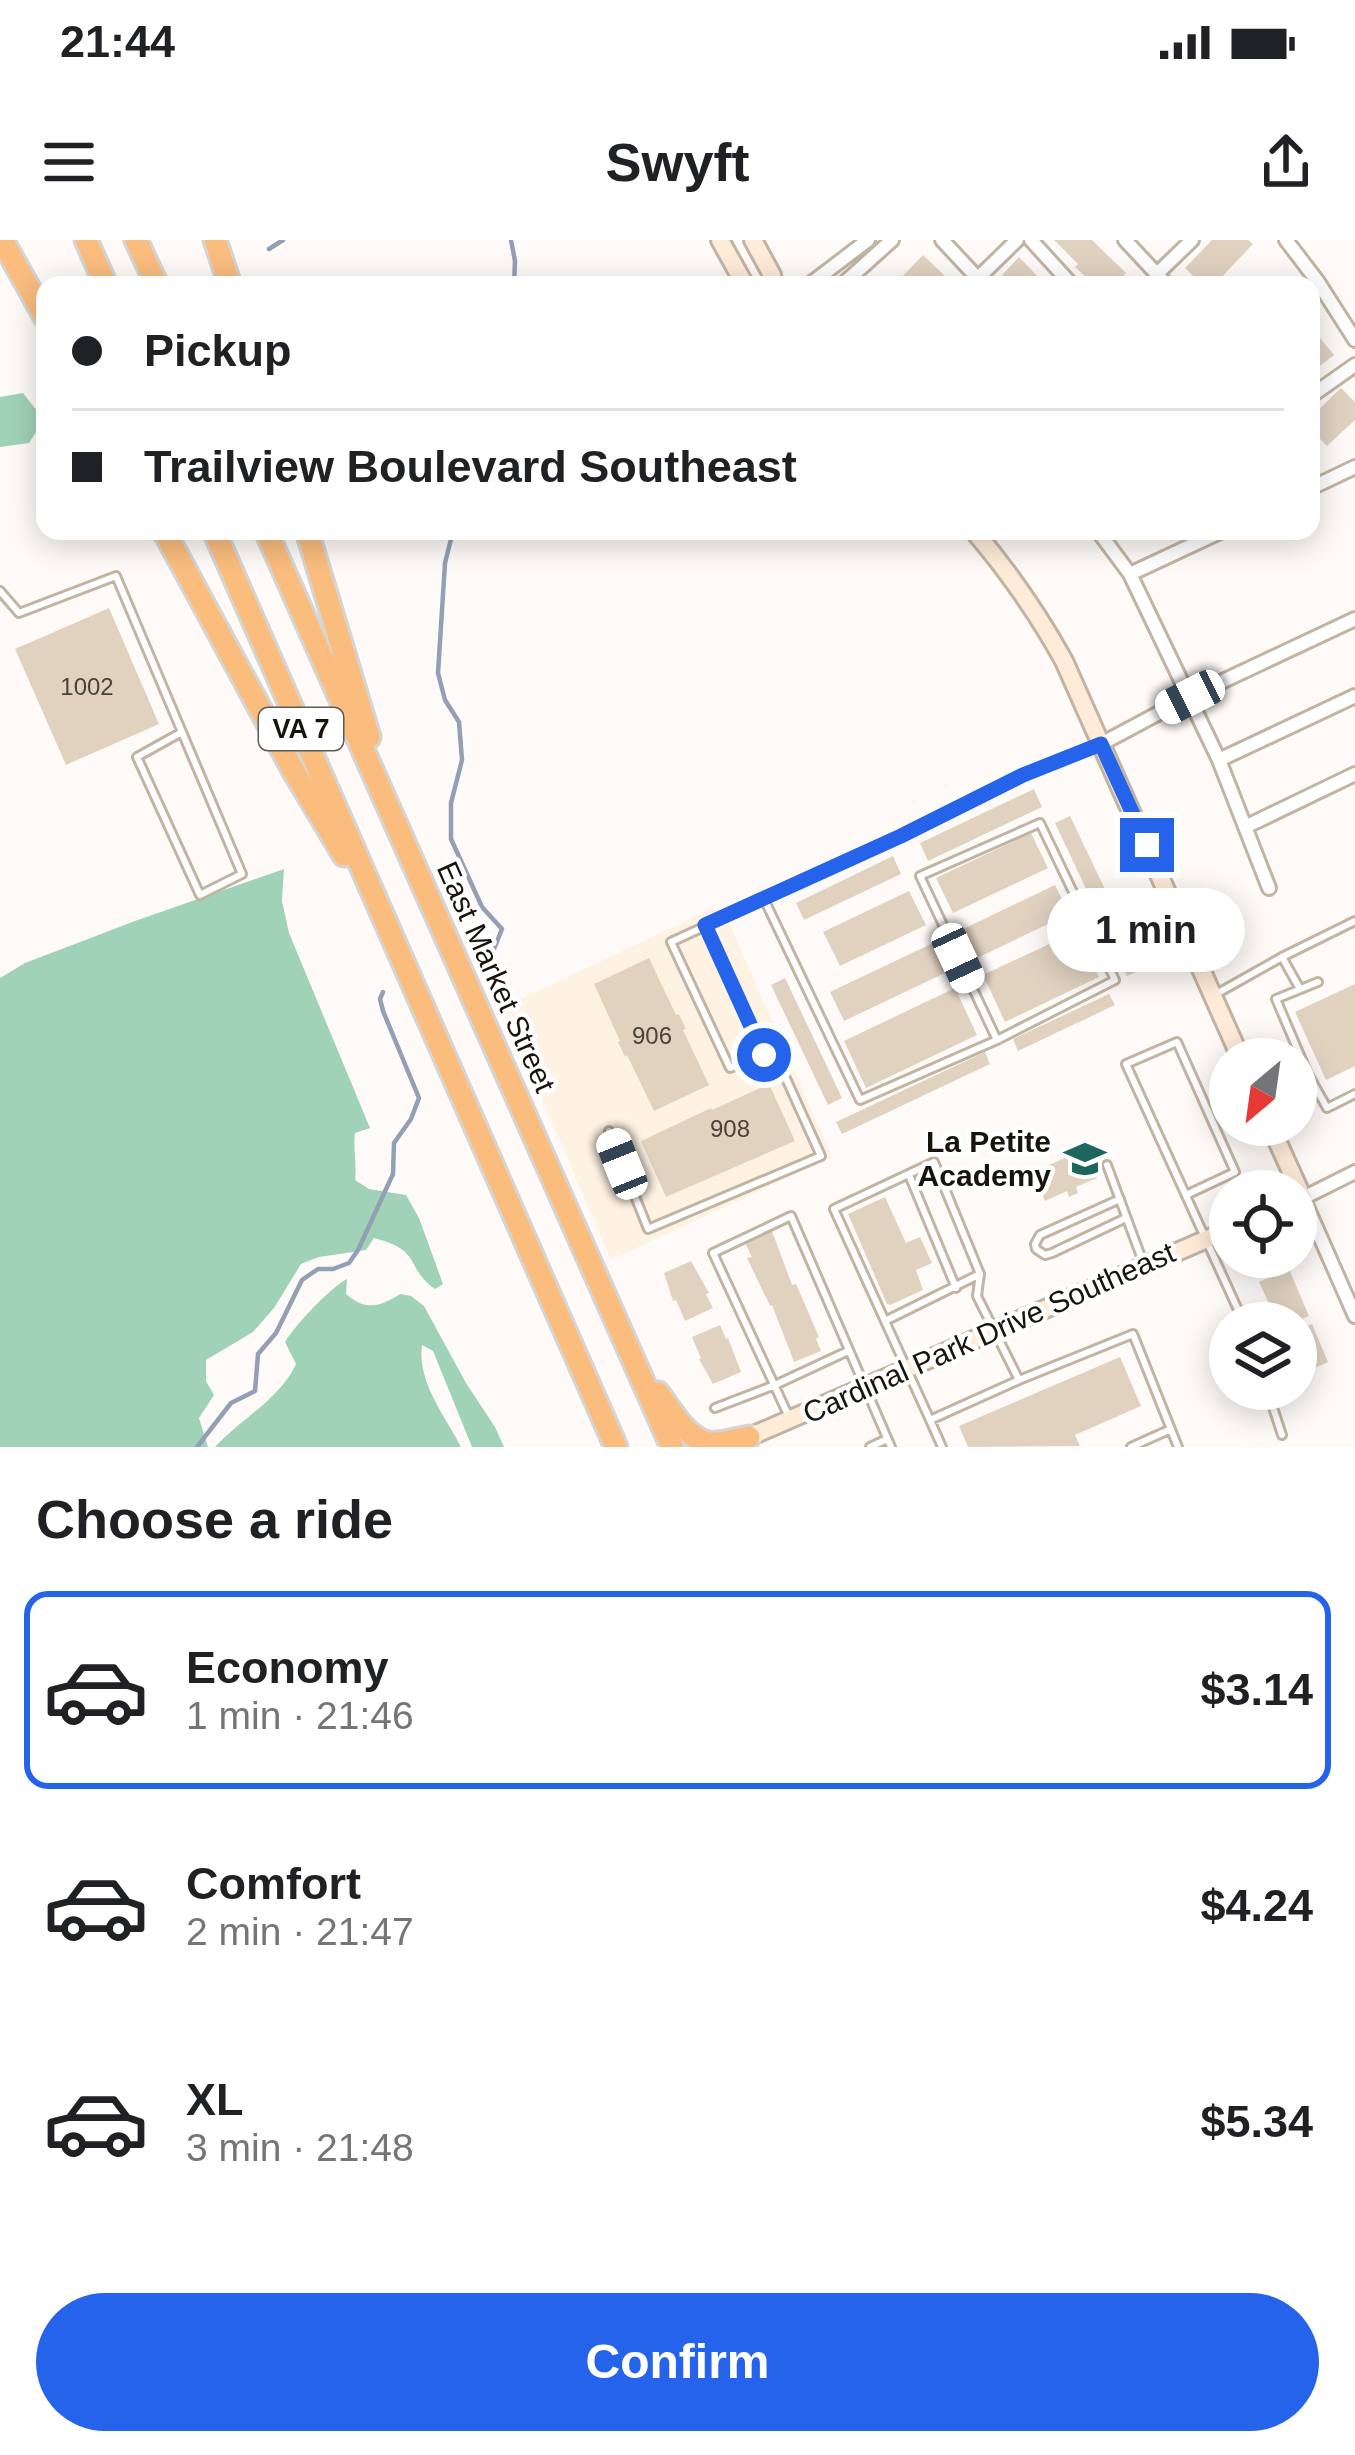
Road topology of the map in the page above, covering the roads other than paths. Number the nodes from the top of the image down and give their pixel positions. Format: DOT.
graph roads {
  1 [pos="2,240"];
  2 [pos="86,240"];
  3 [pos="136,240"];
  4 [pos="215,240"];
  5 [pos="720,240"];
  6 [pos="753,240"];
  7 [pos="868,240"];
  8 [pos="892,240"];
  9 [pos="942,240"];
  10 [pos="1017,240"];
  11 [pos="1030,240"];
  12 [pos="1125,240"];
  13 [pos="1192,240"];
  14 [pos="1286,240"];
  15 [pos="102,276"];
  16 [pos="153,276"];
  17 [pos="227,276"];
  18 [pos="740,276"];
  19 [pos="772,276"];
  20 [pos="821,276"];
  21 [pos="852,276"];
  22 [pos="971,276"];
  23 [pos="984,276"];
  24 [pos="1064,276"];
  25 [pos="1158,276"];
  26 [pos="1165,276"];
  27 [pos="1313,276"];
  28 [pos="1320,285"];
  29 [pos="36,301"];
  30 [pos="1355,340"];
  31 [pos="1355,365"];
  32 [pos="1320,390"];
  33 [pos="1355,467"];
  34 [pos="1320,480"];
  35 [pos="169,540"];
  36 [pos="218,540"];
  37 [pos="270,540"];
  38 [pos="310,540"];
  39 [pos="982,540"];
  40 [pos="1104,540"];
  41 [pos="1188,540"];
  42 [pos="1130,574"];
  43 [pos="0,591"];
  44 [pos="1355,619"];
  45 [pos="1355,696"];
  46 [pos="1190,697"];
  47 [pos="182,732"];
  48 [pos="1101,744"];
  49 [pos="1219,760"];
  50 [pos="1355,774"];
  51 [pos="1245,826"];
  52 [pos="397,830"];
  53 [pos="1269,888"];
  54 [pos="764,899"];
  55 [pos="1355,921"];
  56 [pos="705,925"];
  57 [pos="388,927"];
  58 [pos="1282,957"];
  59 [pos="1318,982"];
  60 [pos="1300,989"];
  61 [pos="1214,996"];
  62 [pos="1232,1038"];
  63 [pos="1293,1038"];
  64 [pos="997,1040"];
  65 [pos="764,1055"];
  66 [pos="1317,1090"];
  67 [pos="1355,1094"];
  68 [pos="609,1131"];
  69 [pos="1106,1166"];
  70 [pos="1355,1172"];
  71 [pos="908,1174"];
  72 [pos="1317,1190"];
  73 [pos="1186,1195"];
  74 [pos="1120,1199"];
  75 [pos="1126,1218"];
  76 [pos="1317,1237"];
  77 [pos="1209,1238"];
  78 [pos="1205,1240"];
  79 [pos="1144,1266"];
  80 [pos="980,1274"];
  81 [pos="956,1288"];
  82 [pos="1234,1302"];
  83 [pos="1355,1316"];
  84 [pos="885,1321"];
  85 [pos="993,1331"];
  86 [pos="848,1351"];
  87 [pos="635,1364"];
  88 [pos="907,1370"];
  89 [pos="1019,1380"];
  90 [pos="775,1385"];
  91 [pos="864,1388"];
  92 [pos="715,1408"];
  93 [pos="1274,1410"];
  94 [pos="790,1420"];
  95 [pos="930,1420"];
  96 [pos="1171,1429"];
  97 [pos="1282,1435"];
  98 [pos="743,1442"];
  99 [pos="889,1443"];
  100 [pos="616,1447"];
  101 [pos="672,1447"];
  102 [pos="870,1447"];
  103 [pos="942,1447"];
  104 [pos="1131,1447"];
  105 [pos="1178,1447"];
  1 -- 29 [label="highway"];
  2 -- 15 [label="highway"];
  3 -- 16 [label="highway"];
  4 -- 17 [label="highway"];
  5 -- 18 [label="street"];
  6 -- 19 [label="street"];
  7 -- 20 [label="street"];
  8 -- 21 [label="street"];
  9 -- 22 [label="street"];
  10 -- 23 [label="street"];
  11 -- 24 [label="street"];
  12 -- 25 [label="street"];
  13 -- 26 [label="street"];
  14 -- 27 [label="street"];
  28 -- 30 [label="street"];
  31 -- 32 [label="street"];
  33 -- 34 [label="street"];
  35 -- 57 [label="highway"];
  36 -- 57 [label="highway, VA 7"];
  37 -- 52 [label="highway, East Market Street / VA 7"];
  38 -- 52 [label="highway"];
  39 -- 48 [label="street"];
  40 -- 42 [label="street"];
  41 -- 42 [label="street"];
  42 -- 46 [label="street"];
  43 -- 47 [label="lane"];
  44 -- 46 [label="street"];
  45 -- 49 [label="street"];
  46 -- 48 [label="street"];
  46 -- 49 [label="street"];
  47 -- 47 [label="lane"];
  48 -- 54 [label="lane"];
  48 -- 61 [label="street"];
  49 -- 51 [label="street"];
  50 -- 51 [label="street"];
  51 -- 53 [label="street"];
  52 -- 87 [label="highway, East Market Street / VA 7"];
  54 -- 56 [label="lane"];
  54 -- 64 [label="lane"];
  55 -- 58 [label="lane"];
  56 -- 65 [label="lane"];
  56 -- 65 [label="lane"];
  57 -- 100 [label="highway, VA 7"];
  58 -- 60 [label="lane"];
  58 -- 61 [label="lane"];
  59 -- 60 [label="lane"];
  60 -- 63 [label="lane"];
  61 -- 62 [label="street"];
  64 -- 64 [label="lane"];
  65 -- 68 [label="lane"];
  66 -- 67 [label="lane"];
  69 -- 74 [label="lane"];
  70 -- 72 [label="street"];
  71 -- 80 [label="lane"];
  71 -- 81 [label="lane"];
  71 -- 84 [label="lane"];
  73 -- 73 [label="lane"];
  73 -- 78 [label="lane"];
  74 -- 75 [label="lane"];
  74 -- 75 [label="lane"];
  75 -- 79 [label="lane"];
  76 -- 83 [label="street"];
  77 -- 78 [label="street, Cardinal Park Drive Southeast"];
  78 -- 79 [label="street, Cardinal Park Drive Southeast"];
  78 -- 82 [label="lane"];
  79 -- 85 [label="street, Cardinal Park Drive Southeast"];
  80 -- 81 [label="lane"];
  80 -- 85 [label="lane"];
  81 -- 84 [label="lane"];
  84 -- 88 [label="lane"];
  85 -- 88 [label="street, Cardinal Park Drive Southeast"];
  85 -- 89 [label="lane"];
  86 -- 90 [label="lane"];
  86 -- 90 [label="lane"];
  86 -- 91 [label="lane"];
  87 -- 98 [label="highway"];
  87 -- 101 [label="highway, East Market Street / VA 7"];
  88 -- 91 [label="street, Cardinal Park Drive Southeast"];
  88 -- 95 [label="lane"];
  89 -- 95 [label="lane"];
  89 -- 96 [label="lane"];
  90 -- 92 [label="lane"];
  90 -- 94 [label="lane"];
  91 -- 94 [label="street, Cardinal Park Drive Southeast"];
  91 -- 99 [label="lane"];
  93 -- 97 [label="lane"];
  94 -- 98 [label="street, Cardinal Park Drive Southeast"];
  95 -- 103 [label="lane"];
  96 -- 104 [label="lane"];
  96 -- 105 [label="lane"];
  99 -- 102 [label="lane"];
}
